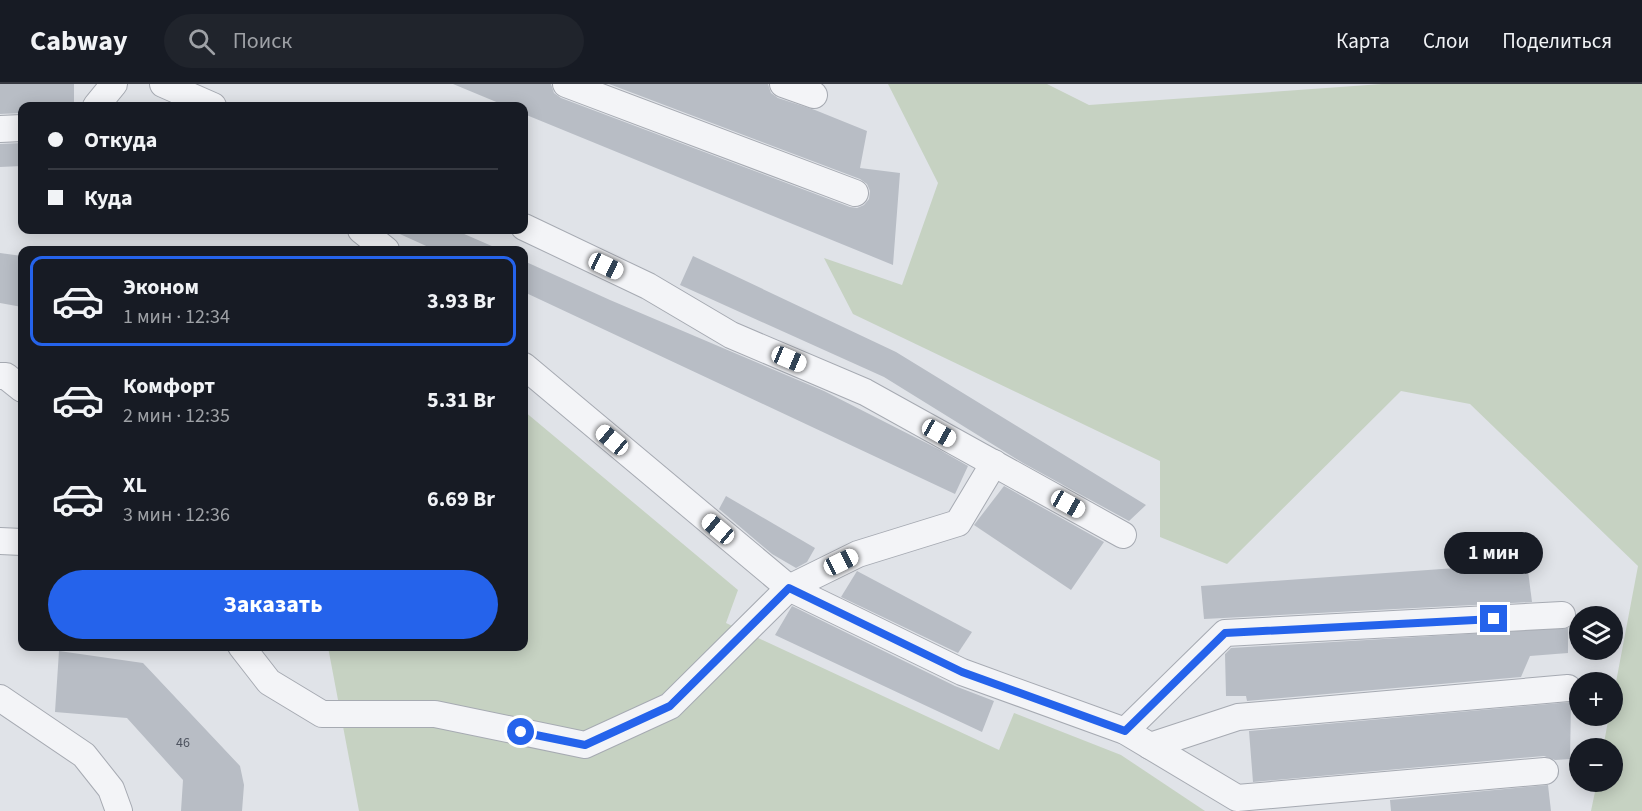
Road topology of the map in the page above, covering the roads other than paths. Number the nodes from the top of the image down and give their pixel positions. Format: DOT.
graph roads {
  1 [pos="114,84"];
  2 [pos="163,84"];
  3 [pos="566,84"];
  4 [pos="783,84"];
  5 [pos="814,95"];
  6 [pos="99,102"];
  7 [pos="204,102"];
  8 [pos="18,128"];
  9 [pos="0,129"];
  10 [pos="855,193"];
  11 [pos="528,229"];
  12 [pos="365,234"];
  13 [pos="381,246"];
  14 [pos="528,369"];
  15 [pos="0,376"];
  16 [pos="18,386"];
  17 [pos="994,463"];
  18 [pos="1123,535"];
  19 [pos="0,541"];
  20 [pos="18,542"];
  21 [pos="789,588"];
  22 [pos="1562,615"];
  23 [pos="246,651"];
  24 [pos="1568,688"];
  25 [pos="0,698"];
  26 [pos="1125,731"];
  27 [pos="1150,746"];
  28 [pos="1545,771"];
  29 [pos="1245,804"];
  30 [pos="119,811"];
  1 -- 6 [label="lane"];
  2 -- 7 [label="lane"];
  3 -- 10 [label="lane"];
  4 -- 5 [label="lane"];
  8 -- 9 [label="lane"];
  11 -- 17 [label="lane"];
  12 -- 13 [label="lane"];
  14 -- 21 [label="lane"];
  15 -- 16 [label="lane"];
  17 -- 18 [label="lane"];
  17 -- 21 [label="lane"];
  19 -- 20 [label="lane"];
  21 -- 23 [label="lane"];
  21 -- 26 [label="lane"];
  22 -- 26 [label="lane"];
  24 -- 27 [label="lane"];
  25 -- 30 [label="lane"];
  26 -- 27 [label="lane"];
  27 -- 29 [label="lane"];
  28 -- 29 [label="lane"];
}
